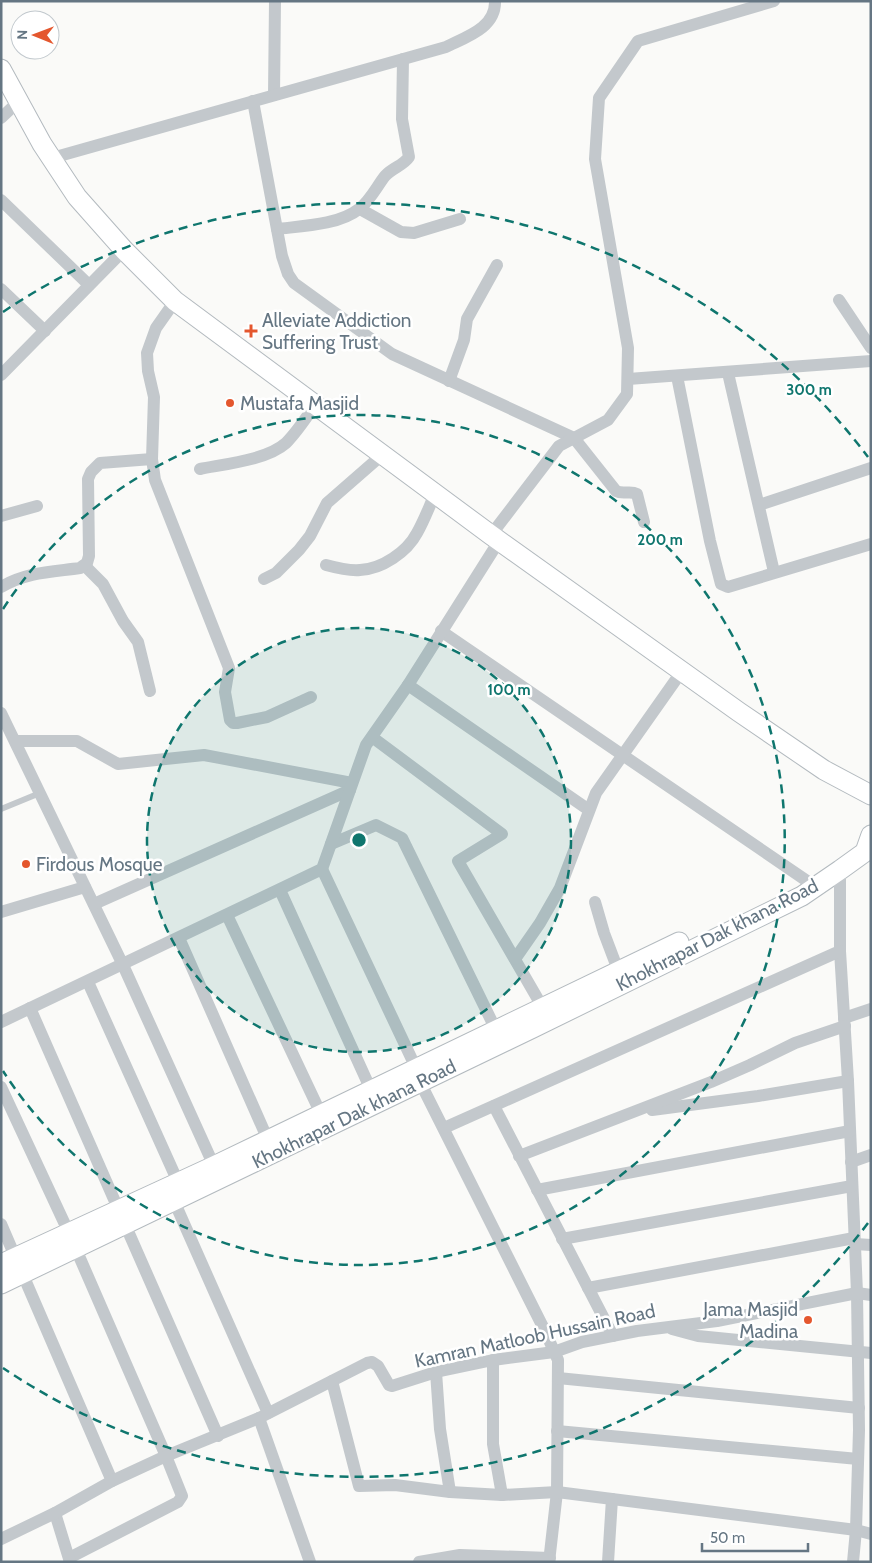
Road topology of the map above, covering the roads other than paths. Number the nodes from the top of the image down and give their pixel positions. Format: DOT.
graph roads {
  1 [pos="276,1"];
  2 [pos="495,1"];
  3 [pos="774,1"];
  4 [pos="403,59"];
  5 [pos="3,77"];
  6 [pos="274,95"];
  7 [pos="19,101"];
  8 [pos="253,101"];
  9 [pos="1,118"];
  10 [pos="52,158"];
  11 [pos="1,200"];
  12 [pos="360,209"];
  13 [pos="460,219"];
  14 [pos="277,229"];
  15 [pos="124,250"];
  16 [pos="497,265"];
  17 [pos="89,285"];
  18 [pos="1,289"];
  19 [pos="839,300"];
  20 [pos="175,301"];
  21 [pos="45,331"];
  22 [pos="871,348"];
  23 [pos="871,361"];
  24 [pos="728,372"];
  25 [pos="1,375"];
  26 [pos="677,376"];
  27 [pos="628,379"];
  28 [pos="449,381"];
  29 [pos="315,406"];
  30 [pos="574,438"];
  31 [pos="382,454"];
  32 [pos="152,459"];
  33 [pos="200,468"];
  34 [pos="871,468"];
  35 [pos="435,494"];
  36 [pos="759,505"];
  37 [pos="37,506"];
  38 [pos="1,516"];
  39 [pos="644,522"];
  40 [pos="495,538"];
  41 [pos="871,544"];
  42 [pos="326,565"];
  43 [pos="85,566"];
  44 [pos="774,572"];
  45 [pos="264,578"];
  46 [pos="1,588"];
  47 [pos="441,631"];
  48 [pos="682,671"];
  49 [pos="408,685"];
  50 [pos="150,691"];
  51 [pos="311,696"];
  52 [pos="1,712"];
  53 [pos="372,737"];
  54 [pos="15,741"];
  55 [pos="623,755"];
  56 [pos="351,787"];
  57 [pos="40,793"];
  58 [pos="871,795"];
  59 [pos="1,809"];
  60 [pos="589,810"];
  61 [pos="871,835"];
  62 [pos="331,844"];
  63 [pos="322,869"];
  64 [pos="840,870"];
  65 [pos="810,883"];
  66 [pos="85,887"];
  67 [pos="280,890"];
  68 [pos="595,902"];
  69 [pos="94,904"];
  70 [pos="1,912"];
  71 [pos="227,915"];
  72 [pos="179,938"];
  73 [pos="840,951"];
  74 [pos="515,959"];
  75 [pos="123,965"];
  76 [pos="618,970"];
  77 [pos="88,982"];
  78 [pos="30,1008"];
  79 [pos="543,1008"];
  80 [pos="871,1010"];
  81 [pos="1,1022"];
  82 [pos="845,1022"];
  83 [pos="496,1030"];
  84 [pos="418,1075"];
  85 [pos="848,1081"];
  86 [pos="1,1087"];
  87 [pos="371,1090"];
  88 [pos="494,1106"];
  89 [pos="629,1113"];
  90 [pos="321,1114"];
  91 [pos="444,1128"];
  92 [pos="850,1131"];
  93 [pos="268,1140"];
  94 [pos="871,1155"];
  95 [pos="519,1156"];
  96 [pos="851,1162"];
  97 [pos="214,1166"];
  98 [pos="178,1182"];
  99 [pos="852,1186"];
  100 [pos="537,1190"];
  101 [pos="174,1201"];
  102 [pos="122,1217"];
  103 [pos="1,1224"];
  104 [pos="562,1239"];
  105 [pos="72,1240"];
  106 [pos="854,1241"];
  107 [pos="871,1245"];
  108 [pos="13,1265"];
  109 [pos="1,1284"];
  110 [pos="588,1288"];
  111 [pos="857,1293"];
  112 [pos="871,1295"];
  113 [pos="665,1327"];
  114 [pos="613,1336"];
  115 [pos="554,1352"];
  116 [pos="864,1353"];
  117 [pos="493,1360"];
  118 [pos="436,1372"];
  119 [pos="558,1378"];
  120 [pos="332,1381"];
  121 [pos="859,1408"];
  122 [pos="264,1416"];
  123 [pos="557,1431"];
  124 [pos="218,1436"];
  125 [pos="166,1456"];
  126 [pos="858,1459"];
  127 [pos="112,1481"];
  128 [pos="450,1492"];
  129 [pos="557,1492"];
  130 [pos="502,1495"];
  131 [pos="612,1499"];
  132 [pos="55,1513"];
  133 [pos="856,1530"];
  134 [pos="871,1534"];
  135 [pos="1,1539"];
  136 [pos="69,1560"];
  137 [pos="550,1560"];
  138 [pos="308,1561"];
  139 [pos="419,1562"];
  140 [pos="608,1562"];
  141 [pos="853,1562"];
  1 -- 6 [label="street"];
  2 -- 4 [label="street"];
  3 -- 27 [label="street"];
  4 -- 6 [label="street"];
  4 -- 12 [label="street"];
  5 -- 7 [label="street"];
  6 -- 8 [label="street"];
  7 -- 9 [label="street"];
  7 -- 10 [label="street"];
  8 -- 10 [label="street"];
  8 -- 14 [label="street"];
  10 -- 15 [label="street"];
  11 -- 17 [label="street"];
  12 -- 13 [label="street"];
  12 -- 14 [label="street"];
  14 -- 28 [label="street"];
  15 -- 17 [label="street"];
  15 -- 20 [label="street"];
  16 -- 28 [label="street"];
  17 -- 21 [label="street"];
  18 -- 21 [label="street"];
  19 -- 22 [label="street"];
  20 -- 29 [label="street"];
  20 -- 32 [label="street"];
  21 -- 25 [label="street"];
  23 -- 24 [label="street"];
  24 -- 26 [label="street"];
  24 -- 36 [label="street"];
  26 -- 27 [label="street"];
  26 -- 44 [label="street"];
  27 -- 30 [label="street"];
  28 -- 30 [label="street"];
  29 -- 31 [label="street"];
  29 -- 33 [label="street"];
  30 -- 39 [label="street"];
  30 -- 40 [label="street"];
  31 -- 35 [label="street"];
  31 -- 45 [label="street"];
  32 -- 43 [label="street"];
  32 -- 51 [label="street"];
  34 -- 36 [label="street"];
  35 -- 40 [label="street"];
  35 -- 42 [label="street"];
  36 -- 44 [label="street"];
  37 -- 38 [label="street"];
  40 -- 47 [label="street"];
  40 -- 48 [label="street"];
  41 -- 44 [label="street"];
  43 -- 46 [label="street"];
  43 -- 50 [label="street"];
  47 -- 49 [label="street"];
  47 -- 55 [label="street"];
  48 -- 55 [label="street"];
  48 -- 58 [label="street"];
  49 -- 53 [label="street"];
  49 -- 60 [label="street"];
  52 -- 54 [label="street"];
  53 -- 56 [label="street"];
  53 -- 74 [label="street"];
  54 -- 56 [label="street"];
  54 -- 57 [label="street"];
  55 -- 60 [label="street"];
  55 -- 65 [label="street"];
  56 -- 62 [label="street"];
  56 -- 69 [label="street"];
  57 -- 59 [label="lane"];
  57 -- 66 [label="street"];
  60 -- 74 [label="street"];
  61 -- 64 [label="street"];
  62 -- 63 [label="street"];
  62 -- 83 [label="street"];
  63 -- 67 [label="street"];
  63 -- 84 [label="street"];
  64 -- 65 [label="street, Khokhrapar Dak khana Road"];
  64 -- 73 [label="street"];
  64 -- 84 [label="street, Khokhrapar Dak khana Road"];
  65 -- 76 [label="street, Khokhrapar Dak khana Road"];
  66 -- 69 [label="street"];
  66 -- 70 [label="street"];
  67 -- 71 [label="street"];
  67 -- 87 [label="street"];
  68 -- 76 [label="street"];
  69 -- 75 [label="street"];
  71 -- 72 [label="street"];
  71 -- 90 [label="street"];
  72 -- 75 [label="street"];
  72 -- 93 [label="street"];
  73 -- 82 [label="street"];
  73 -- 88 [label="street"];
  74 -- 79 [label="street"];
  75 -- 77 [label="street"];
  75 -- 97 [label="street"];
  76 -- 79 [label="street, Khokhrapar Dak khana Road"];
  77 -- 78 [label="street"];
  77 -- 98 [label="street"];
  78 -- 81 [label="street"];
  78 -- 102 [label="street"];
  79 -- 83 [label="street, Khokhrapar Dak khana Road"];
  80 -- 82 [label="street"];
  82 -- 85 [label="street"];
  82 -- 89 [label="street"];
  83 -- 84 [label="street, Khokhrapar Dak khana Road"];
  84 -- 87 [label="street, Khokhrapar Dak khana Road"];
  84 -- 91 [label="street"];
  84 -- 101 [label="street, Khokhrapar Dak khana Road"];
  85 -- 89 [label="street"];
  85 -- 92 [label="street"];
  86 -- 105 [label="street"];
  87 -- 90 [label="street, Khokhrapar Dak khana Road"];
  88 -- 91 [label="street"];
  88 -- 95 [label="street"];
  89 -- 95 [label="street"];
  90 -- 93 [label="street, Khokhrapar Dak khana Road"];
  91 -- 115 [label="street"];
  92 -- 96 [label="street"];
  92 -- 100 [label="street"];
  93 -- 97 [label="street, Khokhrapar Dak khana Road"];
  94 -- 96 [label="street"];
  95 -- 100 [label="street"];
  96 -- 99 [label="street"];
  97 -- 98 [label="street, Khokhrapar Dak khana Road"];
  98 -- 102 [label="street, Khokhrapar Dak khana Road"];
  99 -- 104 [label="street"];
  99 -- 106 [label="street"];
  100 -- 104 [label="street"];
  101 -- 102 [label="street, Khokhrapar Dak khana Road"];
  101 -- 122 [label="street"];
  102 -- 105 [label="street, Khokhrapar Dak khana Road"];
  102 -- 124 [label="street"];
  103 -- 108 [label="street"];
  104 -- 110 [label="street"];
  105 -- 108 [label="street, Khokhrapar Dak khana Road"];
  105 -- 125 [label="street"];
  106 -- 107 [label="street"];
  106 -- 110 [label="street"];
  106 -- 111 [label="street"];
  108 -- 109 [label="street, Khokhrapar Dak khana Road"];
  108 -- 127 [label="street"];
  110 -- 114 [label="street"];
  111 -- 112 [label="street, Kamran Matloob Hussain Road"];
  111 -- 113 [label="street, Kamran Matloob Hussain Road"];
  111 -- 116 [label="street"];
  113 -- 114 [label="street, Kamran Matloob Hussain Road"];
  113 -- 116 [label="street"];
  114 -- 115 [label="street, Kamran Matloob Hussain Road"];
  115 -- 117 [label="street, Kamran Matloob Hussain Road"];
  115 -- 119 [label="street"];
  116 -- 121 [label="street"];
  117 -- 118 [label="street, Kamran Matloob Hussain Road"];
  117 -- 130 [label="street"];
  118 -- 120 [label="street, Kamran Matloob Hussain Road"];
  118 -- 128 [label="street"];
  119 -- 121 [label="street"];
  119 -- 123 [label="street"];
  120 -- 122 [label="street, Kamran Matloob Hussain Road"];
  120 -- 128 [label="street"];
  121 -- 126 [label="street"];
  122 -- 124 [label="street, Kamran Matloob Hussain Road"];
  122 -- 138 [label="street"];
  123 -- 126 [label="street"];
  123 -- 129 [label="street"];
  124 -- 125 [label="street, Kamran Matloob Hussain Road"];
  125 -- 127 [label="street, Kamran Matloob Hussain Road"];
  125 -- 136 [label="street"];
  126 -- 133 [label="street"];
  127 -- 132 [label="street, Kamran Matloob Hussain Road"];
  128 -- 130 [label="street"];
  129 -- 130 [label="street"];
  129 -- 131 [label="street"];
  129 -- 137 [label="street"];
  131 -- 133 [label="street"];
  131 -- 140 [label="street"];
  132 -- 135 [label="street, Kamran Matloob Hussain Road"];
  132 -- 136 [label="street"];
  133 -- 134 [label="street"];
  133 -- 141 [label="street"];
  137 -- 139 [label="street"];
}
